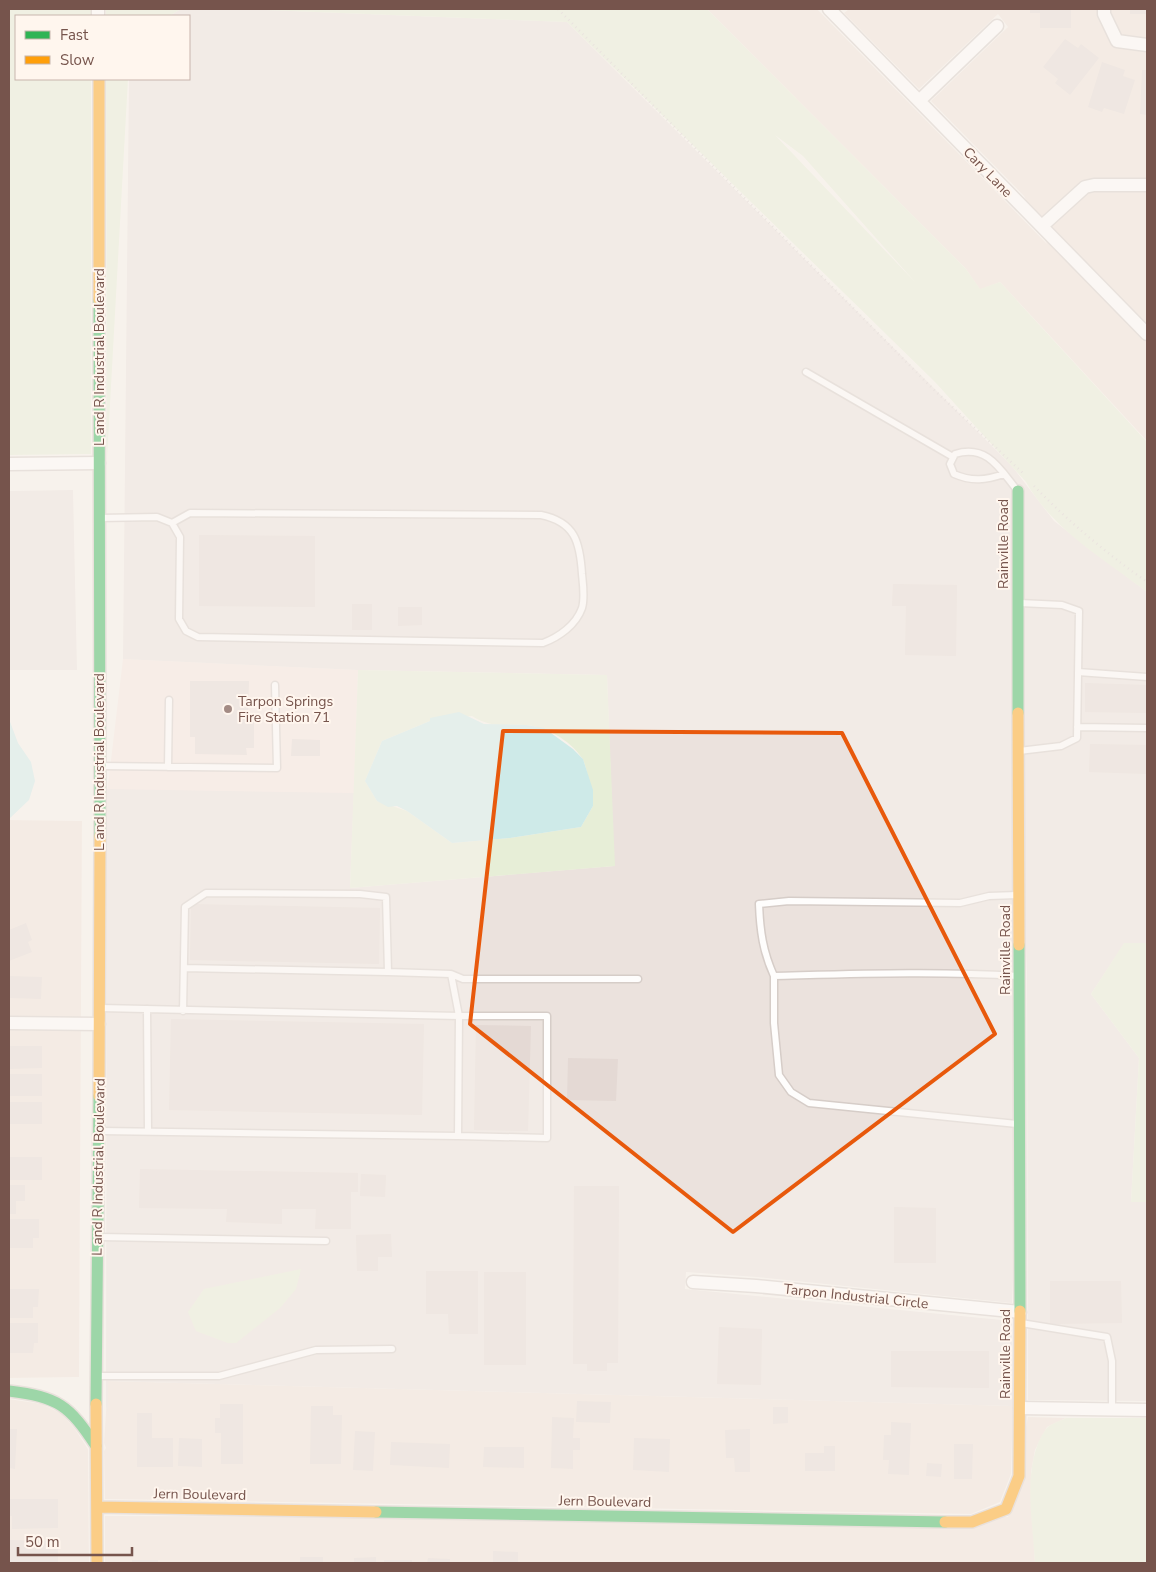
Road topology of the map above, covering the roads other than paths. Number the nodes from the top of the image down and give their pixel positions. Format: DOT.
graph roads {
  1 [pos="1104,9"];
  2 [pos="833,10"];
  3 [pos="997,26"];
  4 [pos="1147,44"];
  5 [pos="98,80"];
  6 [pos="919,101"];
  7 [pos="1147,185"];
  8 [pos="1042,226"];
  9 [pos="1147,334"];
  10 [pos="806,372"];
  11 [pos="953,457"];
  12 [pos="99,462"];
  13 [pos="9,464"];
  14 [pos="1004,474"];
  15 [pos="1018,491"];
  16 [pos="99,518"];
  17 [pos="172,523"];
  18 [pos="1018,602"];
  19 [pos="1078,672"];
  20 [pos="1147,677"];
  21 [pos="275,685"];
  22 [pos="169,700"];
  23 [pos="1077,727"];
  24 [pos="1147,728"];
  25 [pos="1019,751"];
  26 [pos="99,766"];
  27 [pos="168,767"];
  28 [pos="1019,895"];
  29 [pos="184,968"];
  30 [pos="388,972"];
  31 [pos="451,974"];
  32 [pos="774,976"];
  33 [pos="1020,976"];
  34 [pos="638,979"];
  35 [pos="100,1008"];
  36 [pos="148,1009"];
  37 [pos="183,1011"];
  38 [pos="459,1016"];
  39 [pos="9,1023"];
  40 [pos="99,1024"];
  41 [pos="1021,1124"];
  42 [pos="148,1130"];
  43 [pos="98,1131"];
  44 [pos="458,1136"];
  45 [pos="97,1237"];
  46 [pos="326,1241"];
  47 [pos="693,1282"];
  48 [pos="1020,1318"];
  49 [pos="392,1349"];
  50 [pos="96,1375"];
  51 [pos="9,1390"];
  52 [pos="1020,1408"];
  53 [pos="1112,1409"];
  54 [pos="1147,1410"];
  55 [pos="96,1446"];
  56 [pos="97,1508"];
  57 [pos="97,1563"];
  1 -- 4 [label="street"];
  2 -- 6 [label="street, Cary Lane"];
  3 -- 6 [label="street"];
  5 -- 12 [label="street, L and R Industrial Boulevard"];
  6 -- 8 [label="street, Cary Lane"];
  7 -- 8 [label="street"];
  8 -- 9 [label="street, Cary Lane"];
  10 -- 11 [label="lane"];
  11 -- 14 [label="lane"];
  11 -- 14 [label="lane"];
  12 -- 13 [label="street"];
  12 -- 16 [label="street, L and R Industrial Boulevard"];
  14 -- 15 [label="lane"];
  15 -- 18 [label="street, Rainville Road"];
  16 -- 17 [label="lane"];
  16 -- 26 [label="street, L and R Industrial Boulevard"];
  17 -- 17 [label="lane"];
  18 -- 19 [label="lane"];
  18 -- 25 [label="street, Rainville Road"];
  19 -- 20 [label="lane"];
  19 -- 23 [label="lane"];
  21 -- 27 [label="lane"];
  22 -- 27 [label="lane"];
  23 -- 24 [label="lane"];
  23 -- 25 [label="lane"];
  25 -- 28 [label="street, Rainville Road"];
  26 -- 27 [label="lane"];
  26 -- 35 [label="street, L and R Industrial Boulevard"];
  28 -- 32 [label="lane"];
  28 -- 33 [label="street, Rainville Road"];
  29 -- 30 [label="lane"];
  29 -- 30 [label="lane"];
  29 -- 37 [label="lane"];
  30 -- 31 [label="lane"];
  31 -- 34 [label="lane"];
  31 -- 38 [label="lane"];
  32 -- 33 [label="lane"];
  32 -- 41 [label="lane"];
  33 -- 41 [label="street, Rainville Road"];
  35 -- 36 [label="lane"];
  35 -- 40 [label="street, L and R Industrial Boulevard"];
  36 -- 37 [label="lane"];
  36 -- 42 [label="lane"];
  37 -- 38 [label="lane"];
  38 -- 44 [label="lane"];
  38 -- 44 [label="lane"];
  39 -- 40 [label="street"];
  40 -- 43 [label="street, L and R Industrial Boulevard"];
  41 -- 48 [label="street, Rainville Road"];
  42 -- 43 [label="lane"];
  42 -- 44 [label="lane"];
  43 -- 45 [label="street, L and R Industrial Boulevard"];
  45 -- 46 [label="lane"];
  45 -- 50 [label="street, L and R Industrial Boulevard"];
  47 -- 48 [label="street, Tarpon Industrial Circle"];
  48 -- 52 [label="street, Rainville Road"];
  48 -- 53 [label="lane"];
  49 -- 50 [label="lane"];
  50 -- 55 [label="street, L and R Industrial Boulevard"];
  51 -- 55 [label="street"];
  52 -- 53 [label="street"];
  52 -- 56 [label="street, Jern Boulevard"];
  53 -- 54 [label="street"];
  55 -- 56 [label="street, L and R Industrial Boulevard"];
  56 -- 57 [label="street, L and R Industrial Boulevard"];
}
